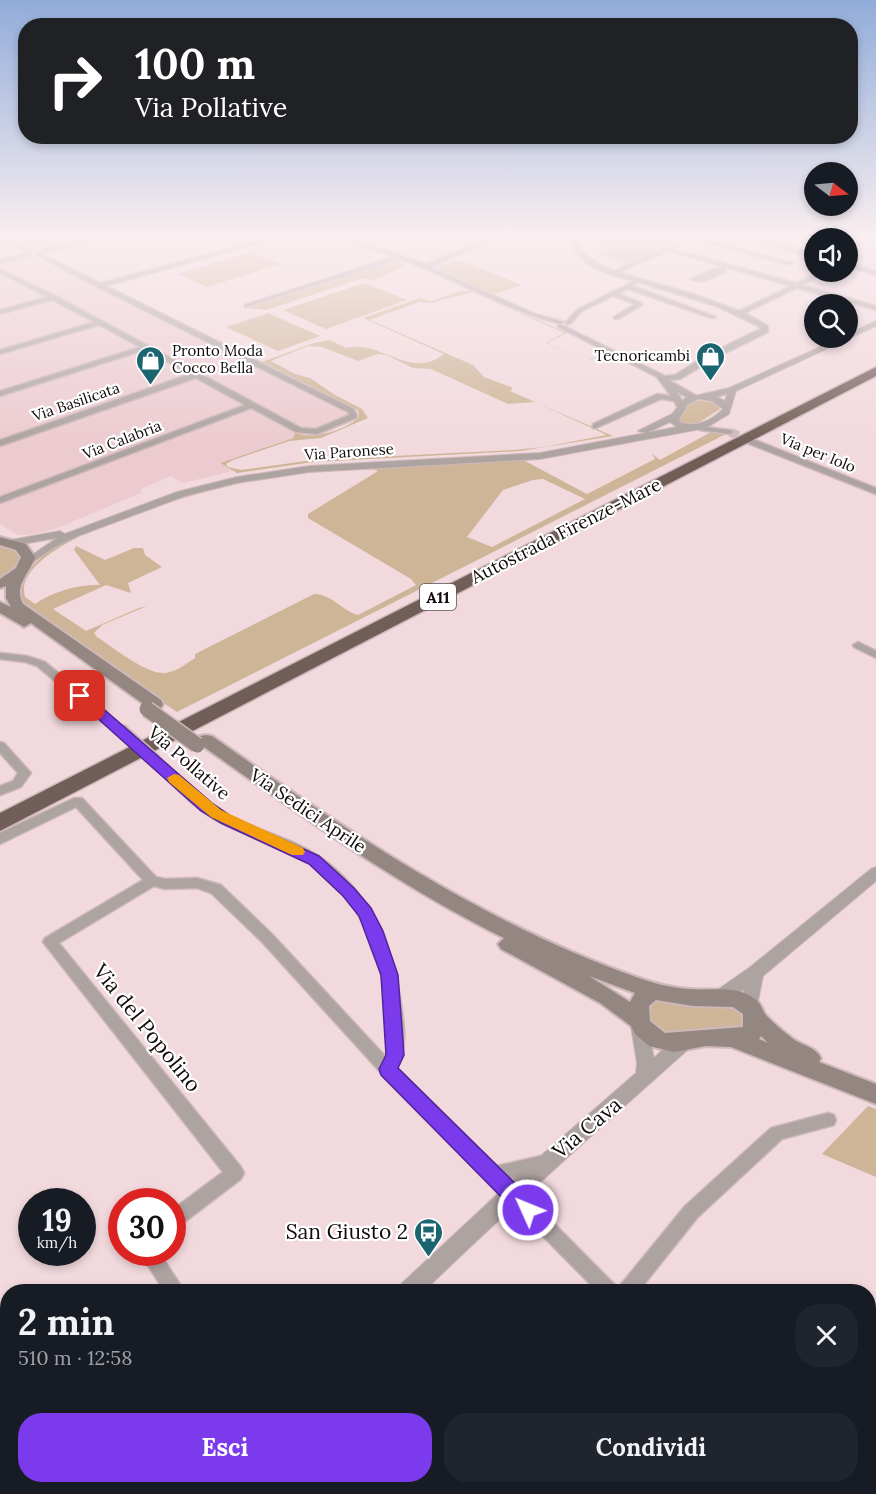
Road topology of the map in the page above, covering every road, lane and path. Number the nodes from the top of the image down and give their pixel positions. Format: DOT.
graph roads {
  1 [pos="26,305"];
  2 [pos="67,305"];
  3 [pos="137,305"];
  4 [pos="252,305"];
  5 [pos="509,305"];
  6 [pos="592,305"];
  7 [pos="639,305"];
  8 [pos="679,305"];
  9 [pos="716,305"];
  10 [pos="757,305"];
  11 [pos="247,306"];
  12 [pos="0,312"];
  13 [pos="740,313"];
  14 [pos="713,317"];
  15 [pos="616,318"];
  16 [pos="98,323"];
  17 [pos="876,323"];
  18 [pos="563,324"];
  19 [pos="858,332"];
  20 [pos="143,348"];
  21 [pos="823,348"];
  22 [pos="0,352"];
  23 [pos="876,363"];
  24 [pos="876,371"];
  25 [pos="196,375"];
  26 [pos="666,381"];
  27 [pos="732,390"];
  28 [pos="0,394"];
  29 [pos="660,396"];
  30 [pos="701,398"];
  31 [pos="252,405"];
  32 [pos="678,408"];
  33 [pos="725,412"];
  34 [pos="596,426"];
  35 [pos="695,428"];
  36 [pos="750,441"];
  37 [pos="0,443"];
  38 [pos="876,491"];
  39 [pos="0,500"];
  40 [pos="5,542"];
  41 [pos="23,568"];
  42 [pos="0,584"];
  43 [pos="0,606"];
  44 [pos="858,645"];
  45 [pos="876,655"];
  46 [pos="0,657"];
  47 [pos="151,707"];
  48 [pos="201,743"];
  49 [pos="0,746"];
  50 [pos="0,791"];
  51 [pos="0,809"];
  52 [pos="0,823"];
  53 [pos="0,839"];
  54 [pos="876,873"];
  55 [pos="152,881"];
  56 [pos="755,973"];
  57 [pos="654,992"];
  58 [pos="719,998"];
  59 [pos="752,1011"];
  60 [pos="639,1023"];
  61 [pos="731,1038"];
  62 [pos="688,1040"];
  63 [pos="388,1069"];
  64 [pos="645,1078"];
  65 [pos="876,1082"];
  66 [pos="876,1094"];
  67 [pos="828,1120"];
  68 [pos="546,1163"];
  69 [pos="492,1175"];
  70 [pos="511,1194"];
  71 [pos="186,1210"];
  72 [pos="158,1266"];
  73 [pos="170,1284"];
  74 [pos="415,1284"];
  75 [pos="603,1284"];
  76 [pos="632,1284"];
  1 -- 12 [label="street"];
  2 -- 16 [label="street"];
  3 -- 31 [label="street"];
  4 -- 11 [label="street"];
  5 -- 18 [label="street"];
  6 -- 18 [label="street"];
  7 -- 15 [label="street"];
  8 -- 14 [label="street"];
  9 -- 13 [label="street"];
  10 -- 13 [label="street"];
  13 -- 26 [label="street"];
  16 -- 20 [label="street"];
  16 -- 22 [label="street"];
  17 -- 19 [label="street, Via Paronese"];
  18 -- 26 [label="street"];
  20 -- 25 [label="street"];
  20 -- 28 [label="street"];
  21 -- 27 [label="street, Via Paronese"];
  23 -- 51 [label="highway, Autostrada Firenze-Mare / A11"];
  24 -- 52 [label="highway, Autostrada Firenze-Mare / A11"];
  25 -- 31 [label="street"];
  25 -- 37 [label="street, Via Basilicata"];
  26 -- 29 [label="street"];
  26 -- 30 [label="street"];
  26 -- 32 [label="street"];
  27 -- 30 [label="street, Via Paronese"];
  27 -- 33 [label="street"];
  29 -- 32 [label="street"];
  29 -- 34 [label="street"];
  30 -- 32 [label="street, Via Paronese"];
  30 -- 33 [label="street"];
  31 -- 39 [label="street, Via Calabria"];
  32 -- 35 [label="street"];
  32 -- 40 [label="street, Via Paronese"];
  33 -- 35 [label="street, Via Paronese"];
  33 -- 35 [label="street"];
  35 -- 41 [label="street, Via Paronese"];
  36 -- 38 [label="street, Via per Iolo"];
  40 -- 41 [label="main road"];
  41 -- 42 [label="main road"];
  41 -- 47 [label="main road, Via Sedici Aprile"];
  43 -- 47 [label="main road, Via Sedici Aprile"];
  44 -- 45 [label="street"];
  46 -- 63 [label="street, Via Pollative, bridge"];
  47 -- 48 [label="main road, Via Sedici Aprile, bridge"];
  48 -- 57 [label="main road, Via Sedici Aprile"];
  48 -- 60 [label="main road, Via Sedici Aprile"];
  49 -- 50 [label="street"];
  53 -- 55 [label="street"];
  54 -- 56 [label="street"];
  55 -- 63 [label="street"];
  55 -- 71 [label="street, Via del Popolino"];
  56 -- 58 [label="street"];
  56 -- 59 [label="street"];
  57 -- 58 [label="main road, Via Sedici Aprile"];
  57 -- 60 [label="main road"];
  58 -- 59 [label="main road, Via Sedici Aprile"];
  59 -- 61 [label="main road"];
  59 -- 65 [label="main road"];
  60 -- 62 [label="main road, Via Sedici Aprile"];
  60 -- 64 [label="street"];
  61 -- 62 [label="main road, Via Sedici Aprile"];
  61 -- 66 [label="main road"];
  62 -- 64 [label="street, Via Cava"];
  63 -- 69 [label="street"];
  64 -- 68 [label="street, Via Cava"];
  67 -- 76 [label="street"];
  68 -- 69 [label="street"];
  68 -- 70 [label="street, Via Cava"];
  69 -- 70 [label="street"];
  70 -- 74 [label="street, Via Cava"];
  70 -- 75 [label="street"];
  72 -- 73 [label="street"];
}
